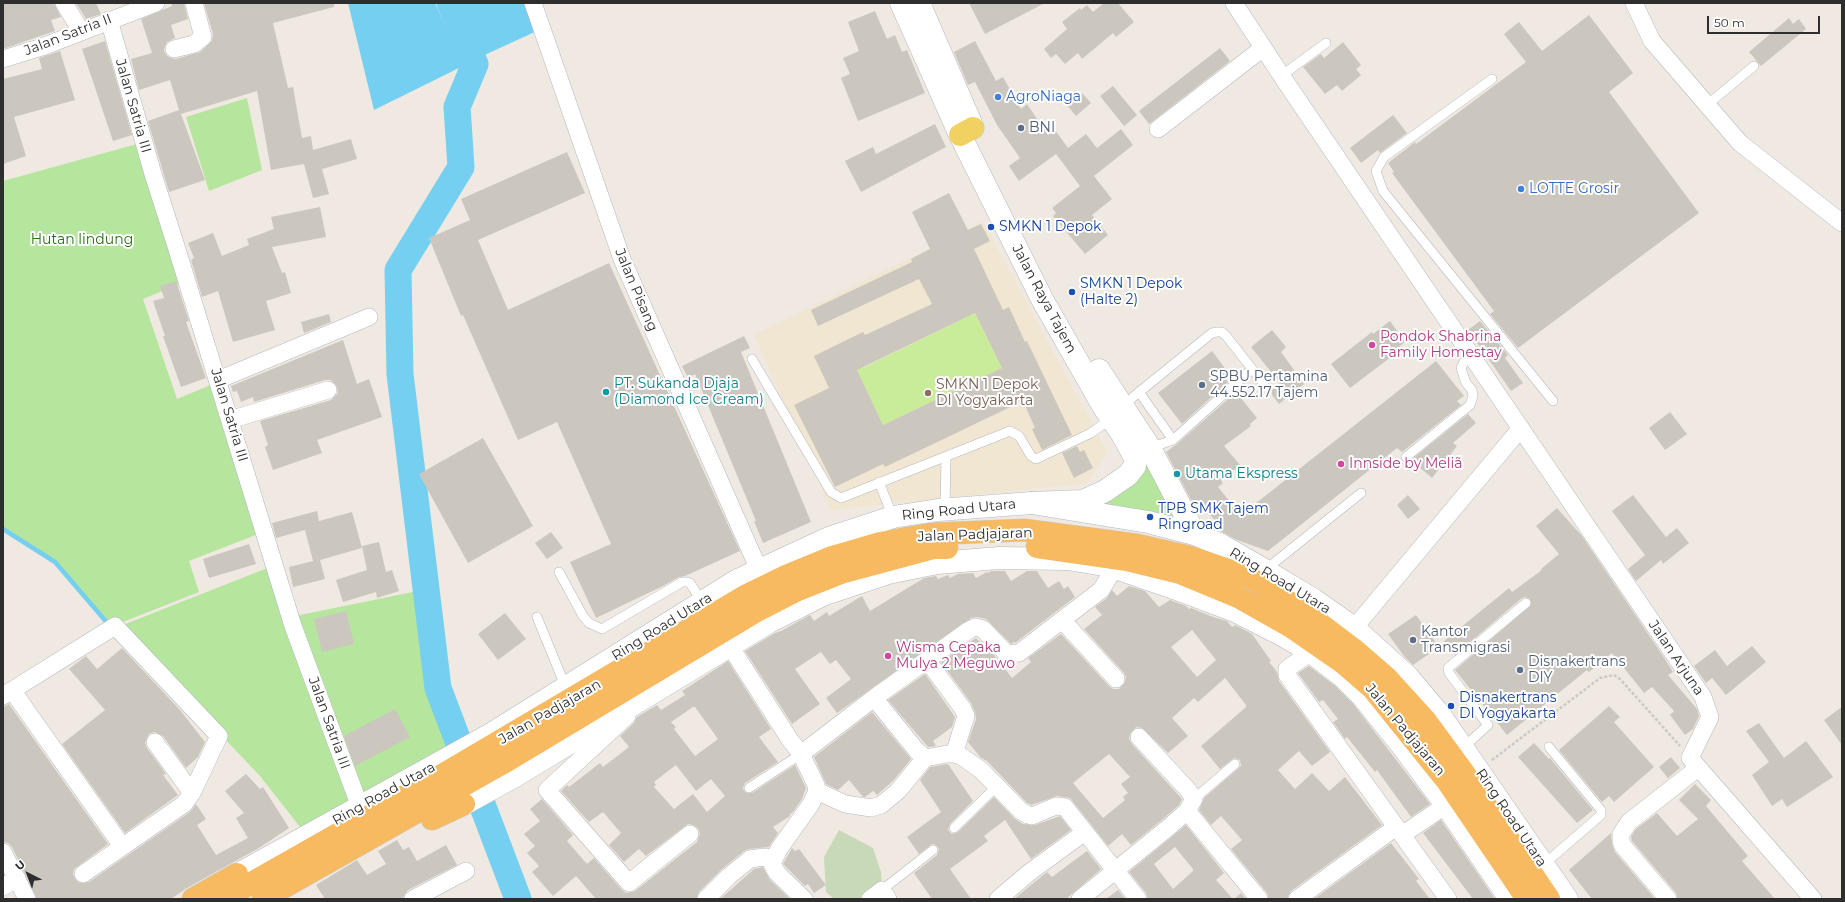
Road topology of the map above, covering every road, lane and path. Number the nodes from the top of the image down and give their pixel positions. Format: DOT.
graph roads {
  1 [pos="64,3"];
  2 [pos="156,3"];
  3 [pos="194,3"];
  4 [pos="533,3"];
  5 [pos="901,3"];
  6 [pos="919,3"];
  7 [pos="1234,3"];
  8 [pos="1634,3"];
  9 [pos="133,7"];
  10 [pos="110,20"];
  11 [pos="81,31"];
  12 [pos="1326,43"];
  13 [pos="1263,48"];
  14 [pos="174,49"];
  15 [pos="3,58"];
  16 [pos="1754,66"];
  17 [pos="1282,76"];
  18 [pos="1492,79"];
  19 [pos="1707,105"];
  20 [pos="1158,129"];
  21 [pos="966,132"];
  22 [pos="1842,223"];
  23 [pos="369,317"];
  24 [pos="1471,355"];
  25 [pos="752,359"];
  26 [pos="1252,369"];
  27 [pos="218,380"];
  28 [pos="1264,384"];
  29 [pos="328,390"];
  30 [pos="1139,392"];
  31 [pos="1553,401"];
  32 [pos="1117,414"];
  33 [pos="230,420"];
  34 [pos="1521,428"];
  35 [pos="1173,440"];
  36 [pos="1141,450"];
  37 [pos="946,456"];
  38 [pos="1406,457"];
  39 [pos="879,482"];
  40 [pos="1361,493"];
  41 [pos="1032,503"];
  42 [pos="945,510"];
  43 [pos="893,517"];
  44 [pos="1195,534"];
  45 [pos="1110,566"];
  46 [pos="759,570"];
  47 [pos="1265,570"];
  48 [pos="559,572"];
  49 [pos="702,602"];
  50 [pos="1526,603"];
  51 [pos="537,617"];
  52 [pos="1062,620"];
  53 [pos="1354,628"];
  54 [pos="730,646"];
  55 [pos="636,652"];
  56 [pos="1311,652"];
  57 [pos="927,660"];
  58 [pos="1116,679"];
  59 [pos="566,688"];
  60 [pos="654,692"];
  61 [pos="8,693"];
  62 [pos="874,698"];
  63 [pos="1139,737"];
  64 [pos="155,742"];
  65 [pos="1464,747"];
  66 [pos="1549,747"];
  67 [pos="502,754"];
  68 [pos="801,754"];
  69 [pos="954,754"];
  70 [pos="925,758"];
  71 [pos="1694,763"];
  72 [pos="1235,764"];
  73 [pos="1479,770"];
  74 [pos="452,782"];
  75 [pos="998,785"];
  76 [pos="749,788"];
  77 [pos="816,791"];
  78 [pos="192,793"];
  79 [pos="1191,805"];
  80 [pos="1446,805"];
  81 [pos="360,807"];
  82 [pos="954,828"];
  83 [pos="1399,831"];
  84 [pos="1085,832"];
  85 [pos="690,834"];
  86 [pos="122,846"];
  87 [pos="933,850"];
  88 [pos="3,852"];
  89 [pos="774,858"];
  90 [pos="1491,858"];
  91 [pos="1543,865"];
  92 [pos="1115,870"];
  93 [pos="466,871"];
  94 [pos="83,874"];
  95 [pos="10,882"];
  96 [pos="251,885"];
  97 [pos="880,896"];
  98 [pos="27,899"];
  99 [pos="193,899"];
  100 [pos="222,899"];
  101 [pos="284,899"];
  102 [pos="413,899"];
  103 [pos="706,899"];
  104 [pos="804,899"];
  105 [pos="998,899"];
  106 [pos="1080,899"];
  107 [pos="1138,899"];
  108 [pos="1259,899"];
  109 [pos="1297,899"];
  110 [pos="1448,899"];
  111 [pos="1510,899"];
  112 [pos="1527,899"];
  113 [pos="1549,899"];
  114 [pos="1567,899"];
  115 [pos="1668,899"];
  116 [pos="1813,899"];
  1 -- 11 [label="street"];
  2 -- 9 [label="street, Jalan Satria II"];
  3 -- 14 [label="street"];
  4 -- 46 [label="street, Jalan Pisang"];
  5 -- 21 [label="street, Jalan Raya Tajem"];
  6 -- 21 [label="street, Jalan Raya Tajem"];
  7 -- 13 [label="street, Jalan Arjuna"];
  8 -- 19 [label="street"];
  9 -- 10 [label="street, Jalan Satria II"];
  10 -- 11 [label="street, Jalan Satria II"];
  10 -- 27 [label="street, Jalan Satria III"];
  11 -- 15 [label="street, Jalan Satria II"];
  12 -- 17 [label="lane"];
  13 -- 17 [label="street, Jalan Arjuna"];
  13 -- 20 [label="street"];
  16 -- 19 [label="lane"];
  17 -- 24 [label="street, Jalan Arjuna"];
  18 -- 31 [label="lane"];
  19 -- 22 [label="street"];
  21 -- 32 [label="street, Jalan Raya Tajem"];
  23 -- 27 [label="street"];
  24 -- 34 [label="street, Jalan Arjuna"];
  24 -- 38 [label="lane"];
  25 -- 39 [label="lane"];
  26 -- 28 [label="lane"];
  26 -- 30 [label="lane"];
  26 -- 35 [label="lane"];
  27 -- 33 [label="street, Jalan Satria III"];
  29 -- 33 [label="street"];
  30 -- 32 [label="lane"];
  30 -- 35 [label="lane"];
  32 -- 36 [label="street, Jalan Raya Tajem"];
  32 -- 37 [label="lane"];
  33 -- 81 [label="street, Jalan Satria III"];
  34 -- 53 [label="street"];
  34 -- 71 [label="street, Jalan Arjuna"];
  35 -- 36 [label="lane"];
  36 -- 41 [label="street"];
  36 -- 44 [label="street, Jalan Raya Tajem"];
  37 -- 39 [label="lane"];
  37 -- 42 [label="lane"];
  39 -- 43 [label="lane"];
  40 -- 47 [label="lane"];
  41 -- 42 [label="street, Ring Road Utara"];
  41 -- 44 [label="street, Ring Road Utara"];
  42 -- 43 [label="street, Ring Road Utara"];
  43 -- 46 [label="street, Ring Road Utara"];
  44 -- 47 [label="street, Ring Road Utara"];
  45 -- 52 [label="street"];
  45 -- 54 [label="street, Ring Road Utara"];
  45 -- 56 [label="street, Ring Road Utara"];
  46 -- 49 [label="street, Ring Road Utara"];
  47 -- 53 [label="street, Ring Road Utara"];
  48 -- 49 [label="lane"];
  49 -- 55 [label="street, Ring Road Utara"];
  50 -- 65 [label="lane"];
  51 -- 59 [label="lane"];
  52 -- 57 [label="street"];
  52 -- 58 [label="street"];
  53 -- 65 [label="street, Ring Road Utara"];
  54 -- 60 [label="street, Ring Road Utara"];
  54 -- 68 [label="street"];
  55 -- 59 [label="street, Ring Road Utara"];
  55 -- 67 [label="highway, Jalan Padjajaran"];
  55 -- 113 [label="highway, Jalan Padjajaran"];
  56 -- 80 [label="street, Ring Road Utara"];
  56 -- 83 [label="street"];
  57 -- 62 [label="street"];
  57 -- 69 [label="street"];
  59 -- 67 [label="street, Ring Road Utara"];
  60 -- 67 [label="street, Ring Road Utara"];
  60 -- 85 [label="street"];
  61 -- 78 [label="street"];
  61 -- 86 [label="street"];
  62 -- 68 [label="street"];
  62 -- 70 [label="street"];
  63 -- 79 [label="street"];
  64 -- 78 [label="street"];
  65 -- 73 [label="street, Ring Road Utara"];
  66 -- 91 [label="lane"];
  67 -- 74 [label="street, Ring Road Utara"];
  67 -- 74 [label="highway, Jalan Padjajaran"];
  67 -- 90 [label="highway, Jalan Padjajaran"];
  68 -- 76 [label="lane"];
  68 -- 77 [label="street"];
  69 -- 70 [label="street"];
  69 -- 75 [label="street"];
  70 -- 77 [label="street"];
  71 -- 73 [label="path"];
  71 -- 115 [label="street"];
  71 -- 116 [label="street"];
  72 -- 79 [label="lane"];
  73 -- 91 [label="street, Ring Road Utara"];
  74 -- 81 [label="street, Ring Road Utara"];
  74 -- 96 [label="highway, Jalan Padjajaran"];
  74 -- 101 [label="highway, Ring Road Utara"];
  75 -- 82 [label="lane"];
  75 -- 84 [label="street"];
  77 -- 89 [label="street"];
  78 -- 86 [label="street"];
  79 -- 92 [label="street"];
  79 -- 108 [label="street"];
  80 -- 83 [label="street"];
  80 -- 90 [label="street, Ring Road Utara"];
  81 -- 96 [label="street, Ring Road Utara"];
  83 -- 109 [label="street"];
  83 -- 110 [label="street"];
  84 -- 92 [label="street"];
  84 -- 105 [label="street"];
  86 -- 94 [label="street"];
  87 -- 97 [label="lane"];
  88 -- 95 [label="street"];
  89 -- 103 [label="street"];
  89 -- 104 [label="street"];
  90 -- 111 [label="street, Ring Road Utara"];
  90 -- 112 [label="highway, Jalan Padjajaran"];
  91 -- 114 [label="street, Ring Road Utara"];
  92 -- 106 [label="street"];
  92 -- 107 [label="street"];
  93 -- 102 [label="street"];
  95 -- 98 [label="street"];
  96 -- 99 [label="highway, Ring Road Utara"];
  96 -- 100 [label="highway, Jalan Padjajaran"];
}
